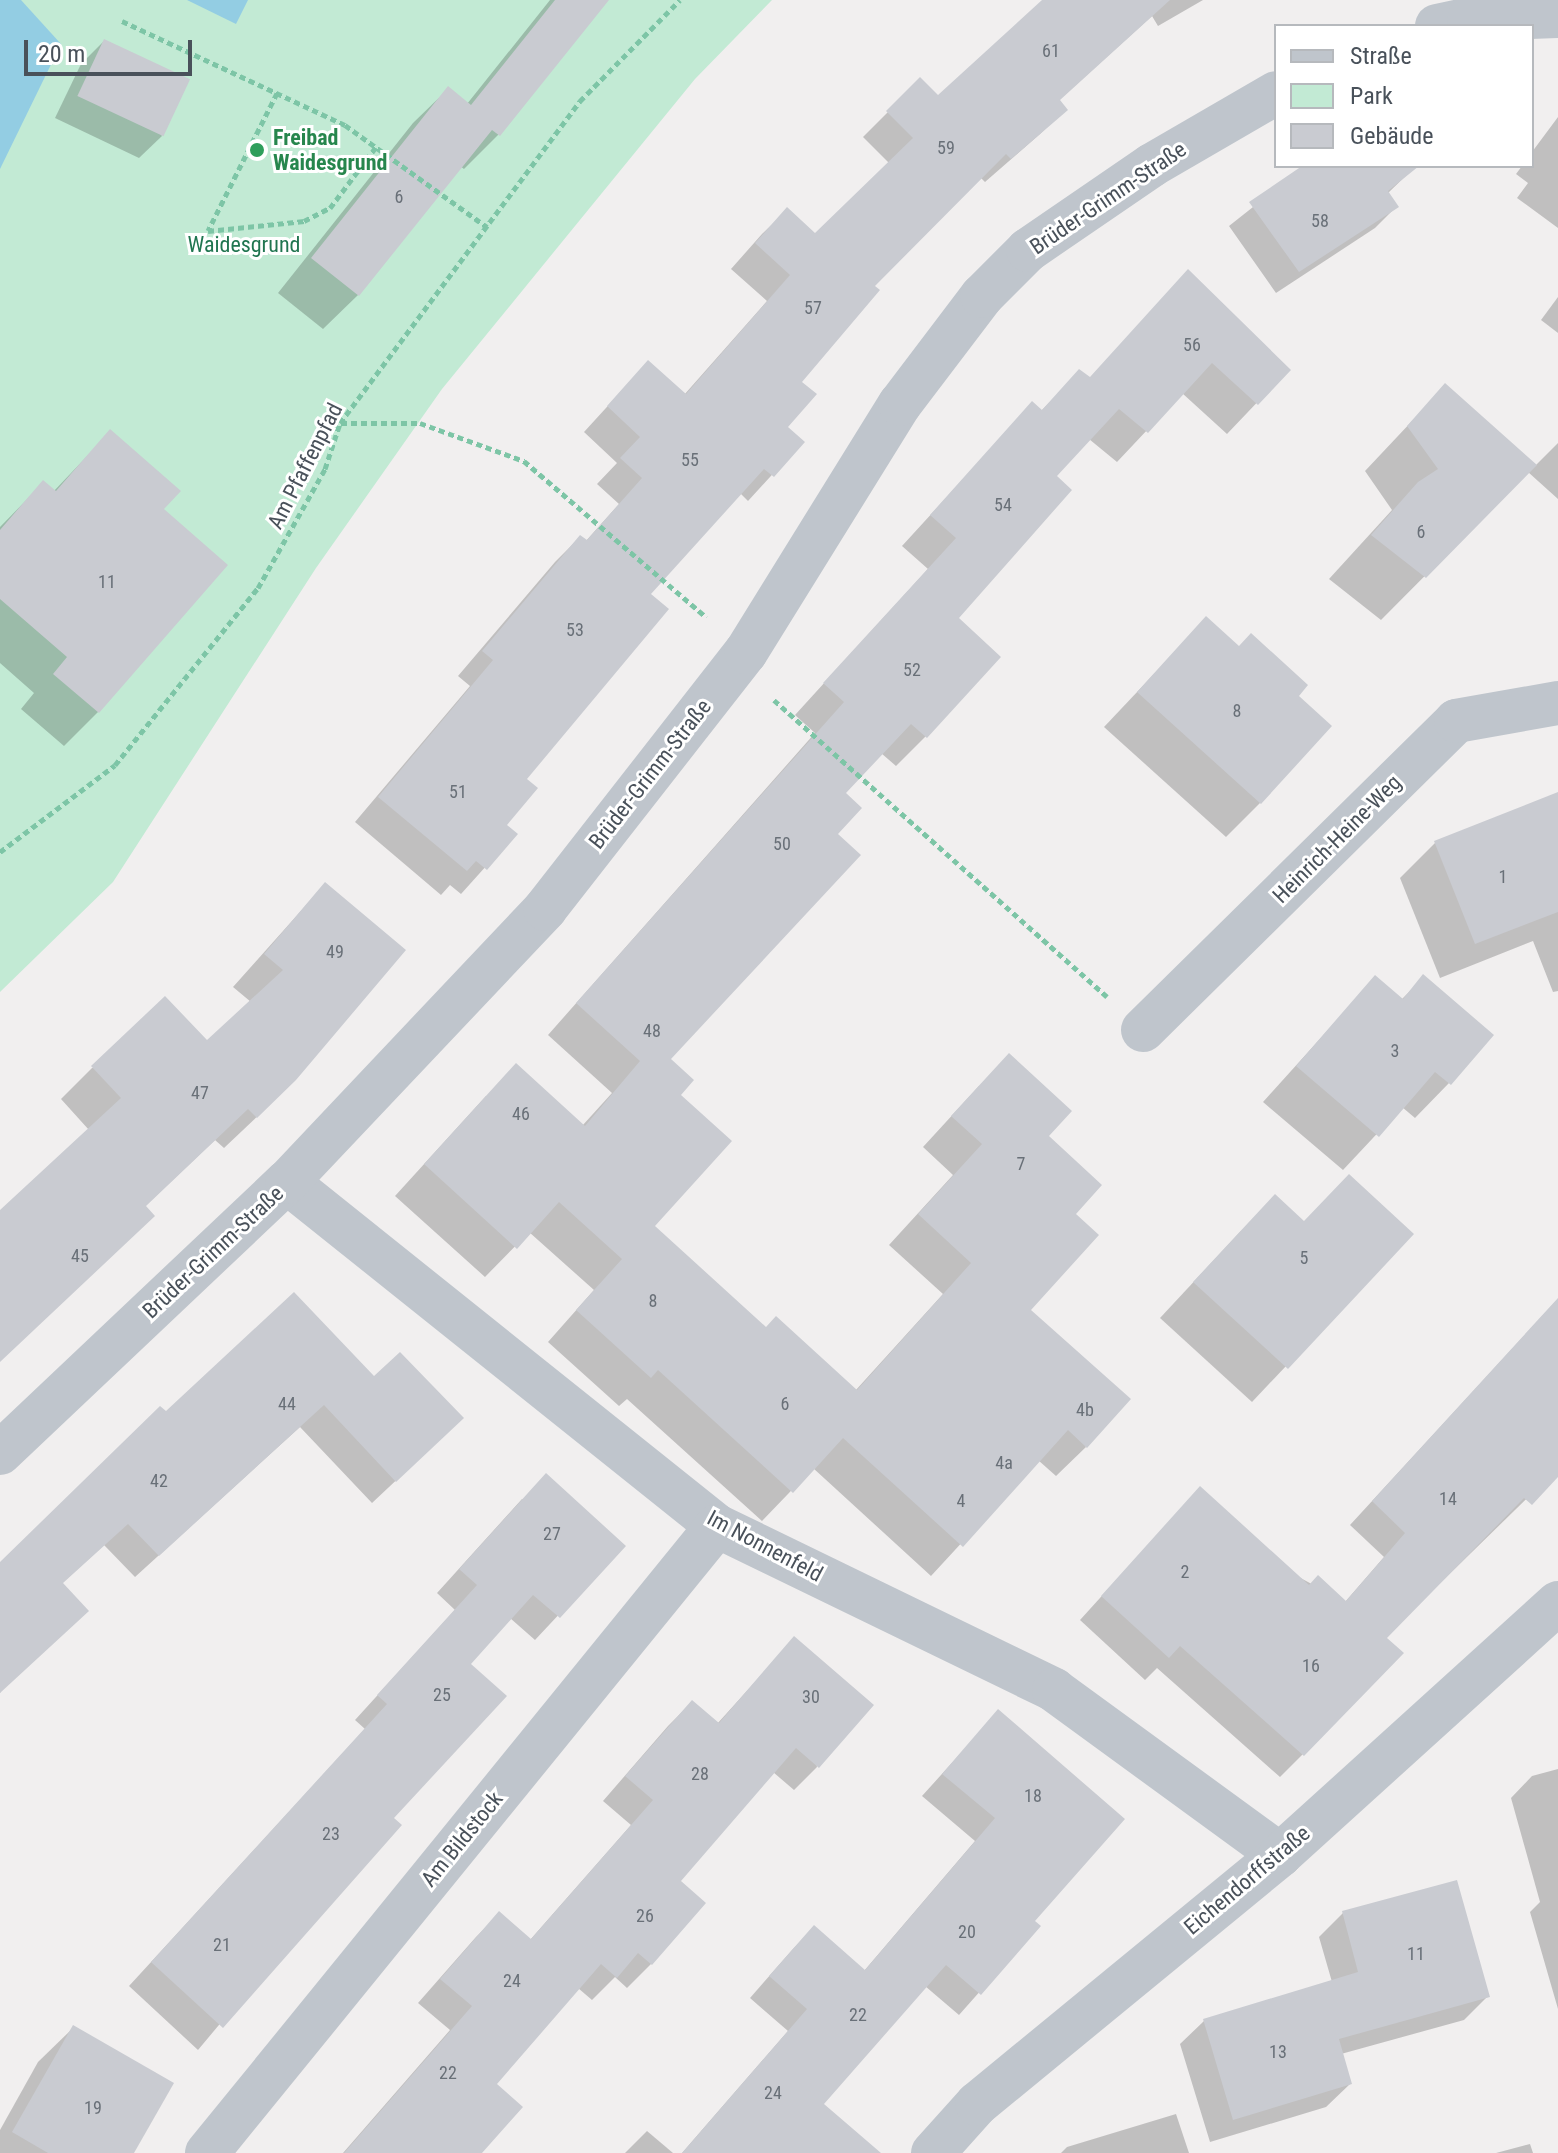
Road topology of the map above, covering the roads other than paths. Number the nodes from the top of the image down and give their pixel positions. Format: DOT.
graph roads {
  1 [pos="1558,16"];
  2 [pos="1446,24"];
  3 [pos="1274,94"];
  4 [pos="1558,703"];
  5 [pos="1143,1030"];
  6 [pos="287,1182"];
  7 [pos="0,1453"];
  8 [pos="717,1526"];
  9 [pos="1558,1603"];
  10 [pos="1280,1855"];
  11 [pos="207,2153"];
  12 [pos="933,2153"];
  1 -- 2 [label="street"];
  3 -- 6 [label="street, Brüder-Grimm-Straße"];
  4 -- 5 [label="street, Heinrich-Heine-Weg"];
  6 -- 7 [label="street, Brüder-Grimm-Straße"];
  6 -- 8 [label="street, Im Nonnenfeld"];
  8 -- 10 [label="street, Im Nonnenfeld"];
  8 -- 11 [label="street, Am Bildstock"];
  9 -- 10 [label="street, Eichendorffstraße"];
  10 -- 12 [label="street, Eichendorffstraße"];
}
